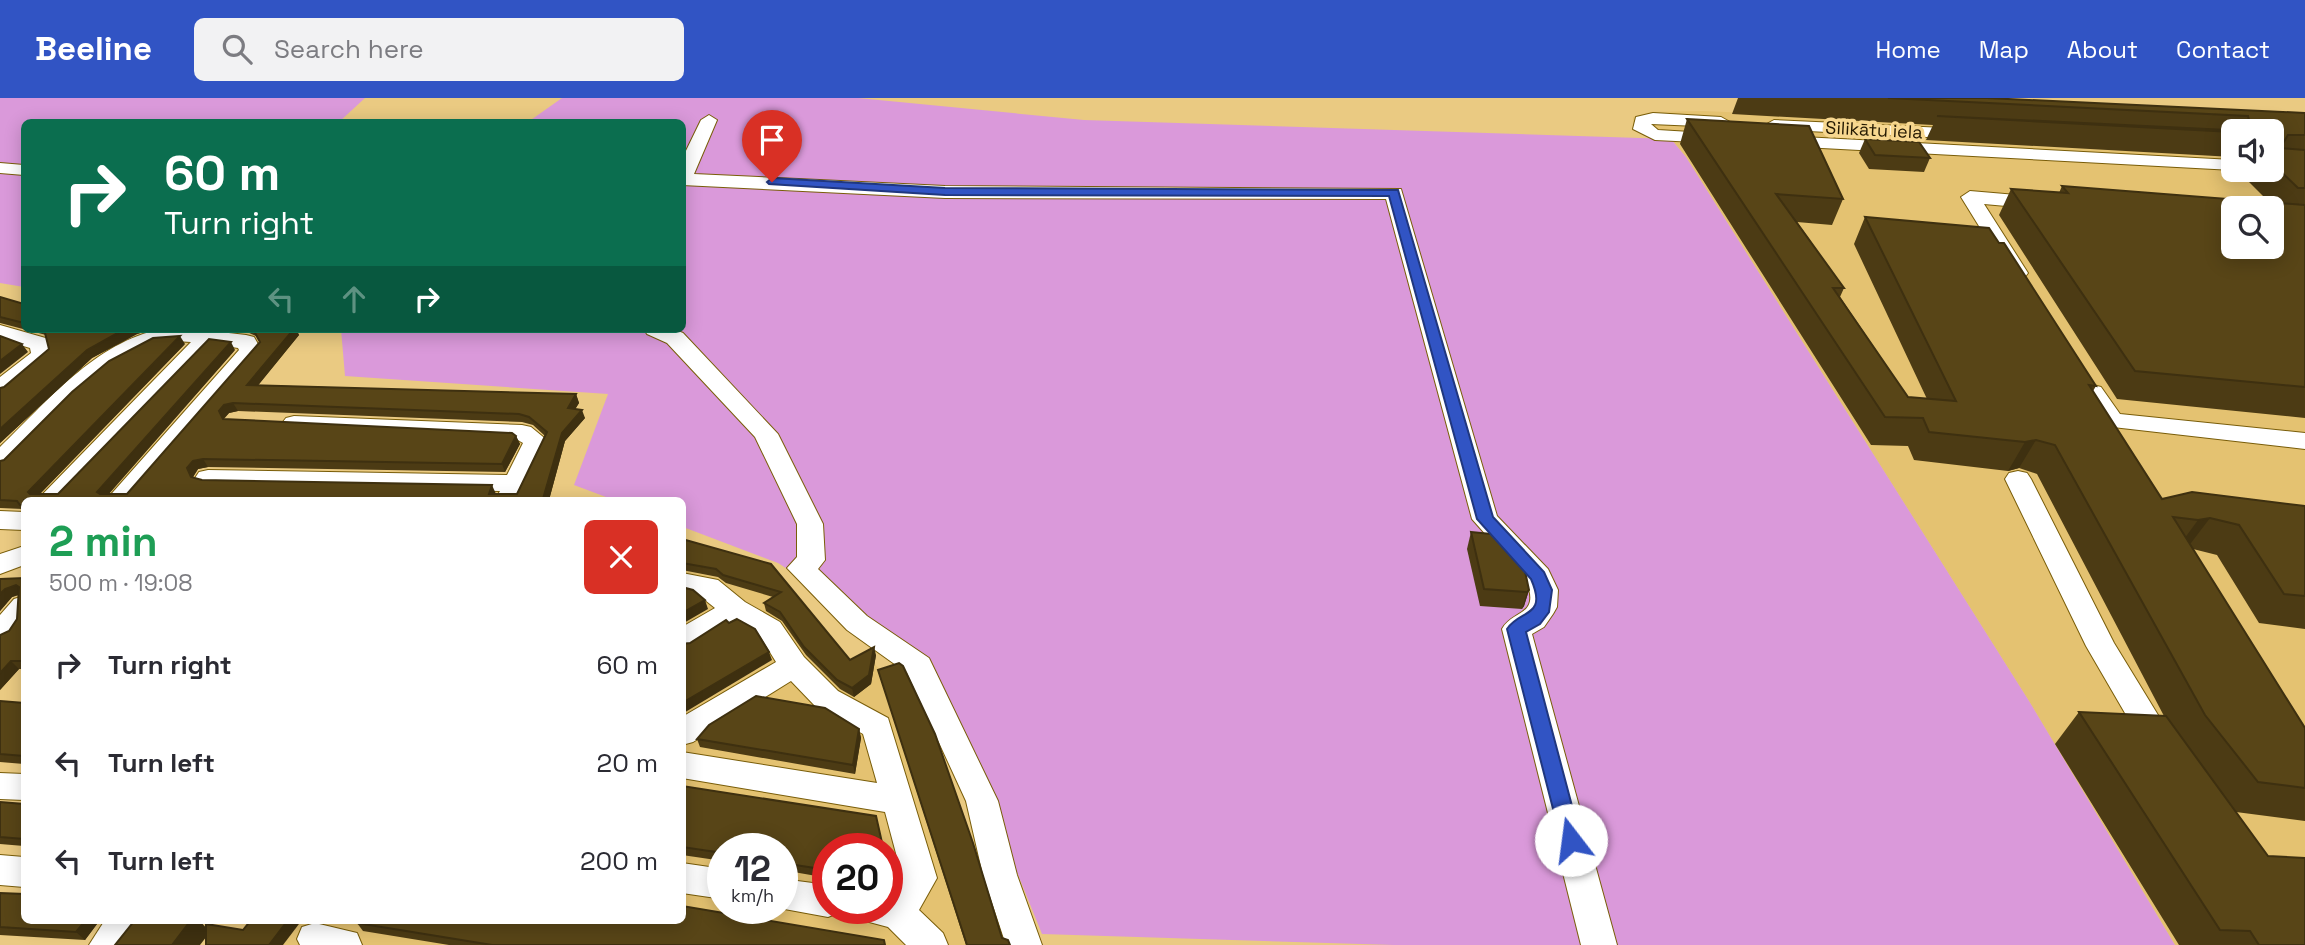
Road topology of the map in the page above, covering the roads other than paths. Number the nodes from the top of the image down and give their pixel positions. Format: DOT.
graph roads {
  1 [pos="709,120"];
  2 [pos="1642,121"];
  3 [pos="1736,131"];
  4 [pos="2221,148"];
  5 [pos="2221,163"];
  6 [pos="0,168"];
  7 [pos="21,170"];
  8 [pos="686,173"];
  9 [pos="686,180"];
  10 [pos="2067,205"];
  11 [pos="2030,291"];
  12 [pos="0,332"];
  13 [pos="664,333"];
  14 [pos="206,339"];
  15 [pos="2082,374"];
  16 [pos="0,388"];
  17 [pos="265,422"];
  18 [pos="2305,441"];
  19 [pos="0,461"];
  20 [pos="208,478"];
  21 [pos="2018,479"];
  22 [pos="511,492"];
  23 [pos="53,497"];
  24 [pos="122,497"];
  25 [pos="0,520"];
  26 [pos="21,521"];
  27 [pos="21,556"];
  28 [pos="0,565"];
  29 [pos="686,584"];
  30 [pos="735,609"];
  31 [pos="21,610"];
  32 [pos="0,635"];
  33 [pos="686,639"];
  34 [pos="794,665"];
  35 [pos="686,731"];
  36 [pos="2171,760"];
  37 [pos="686,766"];
  38 [pos="0,786"];
  39 [pos="21,787"];
  40 [pos="896,800"];
  41 [pos="0,870"];
  42 [pos="21,872"];
  43 [pos="686,879"];
  44 [pos="707,882"];
  45 [pos="903,894"];
  46 [pos="124,924"];
  47 [pos="902,924"];
  48 [pos="107,945"];
  49 [pos="930,945"];
  50 [pos="1024,945"];
  51 [pos="1599,945"];
  1 -- 8 [label="lane"];
  2 -- 3 [label="lane"];
  4 -- 5 [label="lane, Silikātu iela"];
  6 -- 7 [label="lane"];
  9 -- 51 [label="lane"];
  10 -- 11 [label="lane"];
  12 -- 16 [label="lane"];
  13 -- 50 [label="lane"];
  14 -- 19 [label="lane"];
  14 -- 23 [label="lane"];
  14 -- 24 [label="lane"];
  15 -- 18 [label="lane"];
  17 -- 22 [label="lane"];
  20 -- 22 [label="lane"];
  21 -- 36 [label="lane"];
  25 -- 26 [label="lane"];
  27 -- 28 [label="lane"];
  29 -- 30 [label="lane"];
  30 -- 33 [label="lane"];
  30 -- 34 [label="lane"];
  31 -- 32 [label="lane"];
  34 -- 35 [label="lane"];
  34 -- 40 [label="lane"];
  37 -- 40 [label="lane"];
  38 -- 39 [label="lane"];
  40 -- 45 [label="lane"];
  41 -- 42 [label="lane"];
  43 -- 44 [label="lane"];
  46 -- 48 [label="lane"];
  47 -- 49 [label="lane"];
}
